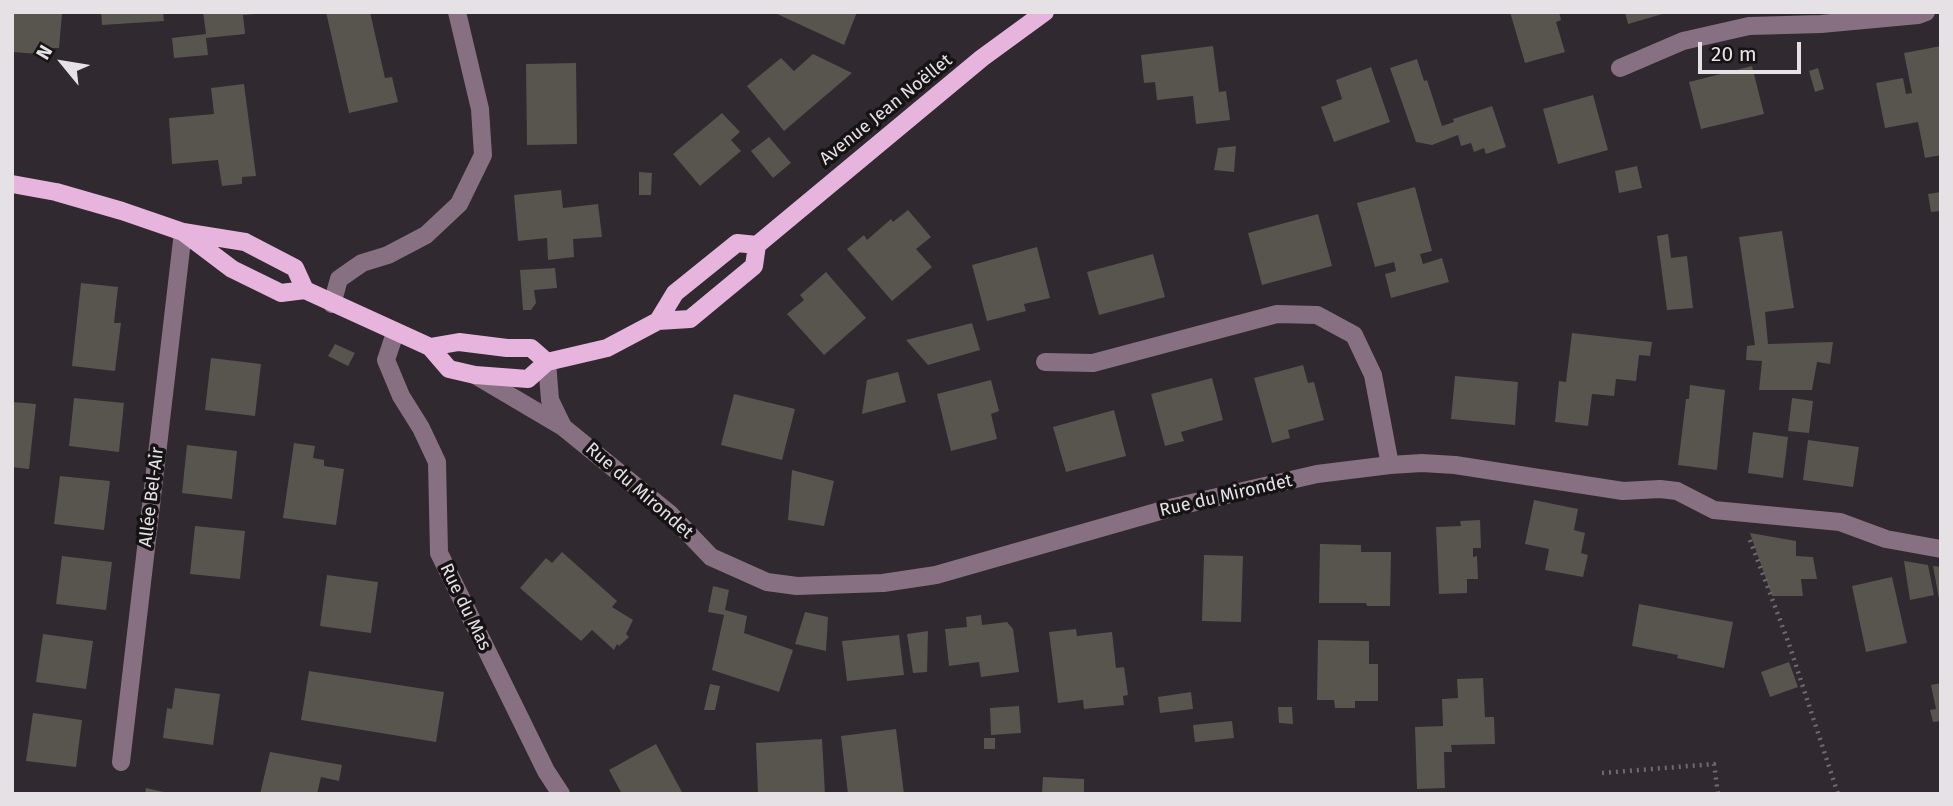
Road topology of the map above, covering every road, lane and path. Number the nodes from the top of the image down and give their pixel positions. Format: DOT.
graph roads {
  1 [pos="457,12"];
  2 [pos="1045,12"];
  3 [pos="1926,12"];
  4 [pos="1620,68"];
  5 [pos="12,184"];
  6 [pos="183,232"];
  7 [pos="757,245"];
  8 [pos="305,290"];
  9 [pos="332,304"];
  10 [pos="658,321"];
  11 [pos="395,332"];
  12 [pos="430,347"];
  13 [pos="547,362"];
  14 [pos="1045,362"];
  15 [pos="475,375"];
  16 [pos="564,427"];
  17 [pos="1390,465"];
  18 [pos="1743,514"];
  19 [pos="1941,549"];
  20 [pos="121,762"];
  21 [pos="1602,773"];
  22 [pos="561,794"];
  23 [pos="1718,794"];
  24 [pos="1838,794"];
  1 -- 9 [label="street"];
  2 -- 7 [label="main road, Avenue Jean Noëllet"];
  3 -- 4 [label="street"];
  5 -- 6 [label="main road, Avenue Jean Noëllet"];
  6 -- 8 [label="main road, Avenue Jean Noëllet"];
  6 -- 8 [label="main road, Avenue Jean Noëllet"];
  6 -- 20 [label="street, Allée Bel-Air"];
  7 -- 10 [label="main road, Avenue Jean Noëllet"];
  7 -- 10 [label="main road, Avenue Jean Noëllet"];
  8 -- 9 [label="main road, Avenue Jean Noëllet"];
  9 -- 11 [label="main road, Avenue Jean Noëllet"];
  10 -- 13 [label="main road, Avenue Jean Noëllet"];
  11 -- 12 [label="main road, Avenue Jean Noëllet"];
  11 -- 22 [label="street, Rue du Mas"];
  12 -- 13 [label="main road"];
  12 -- 15 [label="main road, Avenue Jean Noëllet"];
  13 -- 15 [label="main road, Avenue Jean Noëllet"];
  13 -- 16 [label="street, Rue du Mirondet"];
  14 -- 17 [label="street"];
  15 -- 16 [label="street, Rue du Mirondet"];
  16 -- 17 [label="street, Rue du Mirondet"];
  17 -- 18 [label="street, Rue du Mirondet"];
  18 -- 19 [label="street, Rue du Mirondet"];
  18 -- 24 [label="path"];
  21 -- 23 [label="path"];
}
